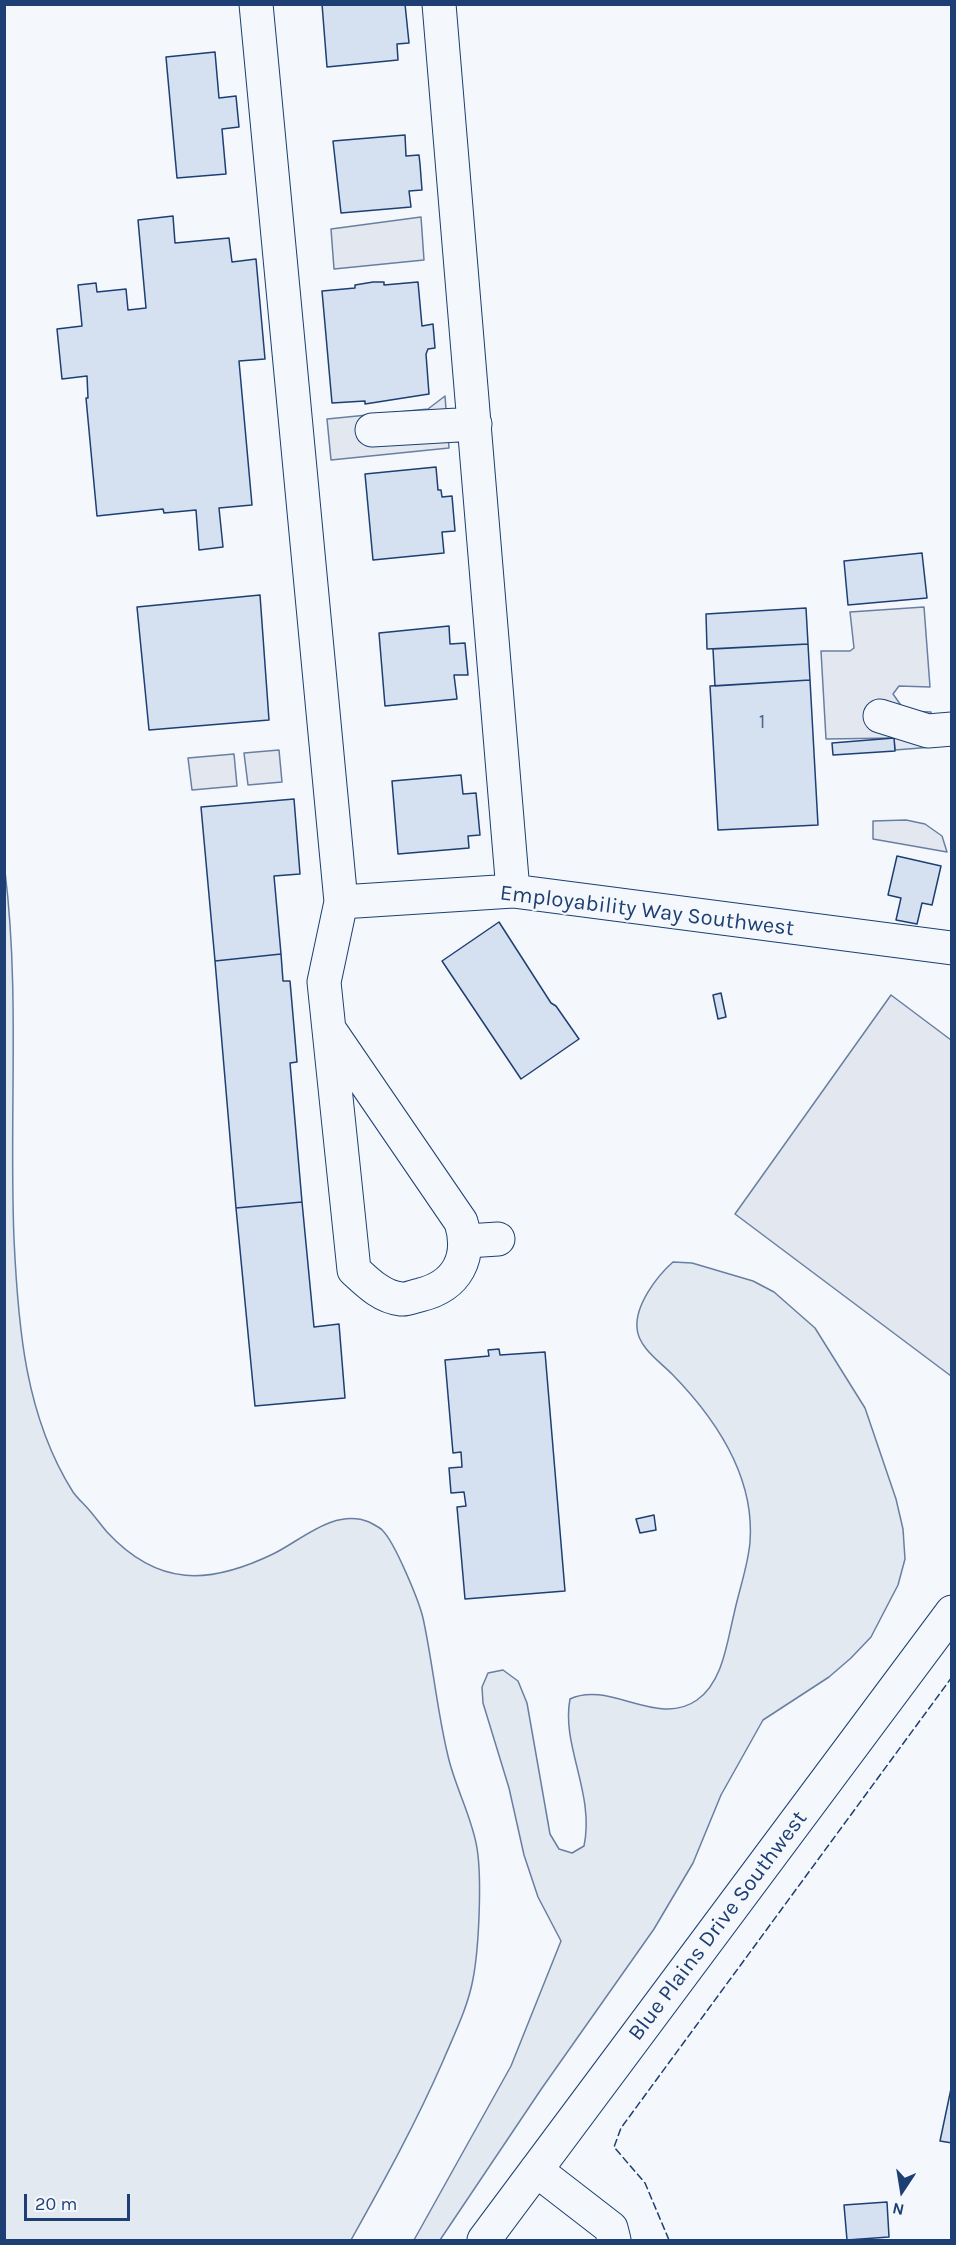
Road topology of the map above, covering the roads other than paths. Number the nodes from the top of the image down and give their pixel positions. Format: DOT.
graph roads {
  1 [pos="256,4"];
  2 [pos="440,4"];
  3 [pos="475,424"];
  4 [pos="372,430"];
  5 [pos="880,716"];
  6 [pos="951,729"];
  7 [pos="513,891"];
  8 [pos="341,902"];
  9 [pos="951,948"];
  10 [pos="329,1029"];
  11 [pos="951,1612"];
  12 [pos="536,2170"];
  13 [pos="484,2241"];
  14 [pos="614,2241"];
  1 -- 8 [label="street"];
  2 -- 3 [label="street"];
  3 -- 4 [label="street"];
  3 -- 7 [label="street"];
  5 -- 6 [label="street"];
  7 -- 8 [label="street, Employability Way Southwest"];
  7 -- 9 [label="street, Employability Way Southwest"];
  8 -- 10 [label="street"];
  10 -- 10 [label="street"];
  11 -- 12 [label="street, Blue Plains Drive Southwest"];
  12 -- 13 [label="street, Blue Plains Drive Southwest"];
  12 -- 14 [label="street"];
}
